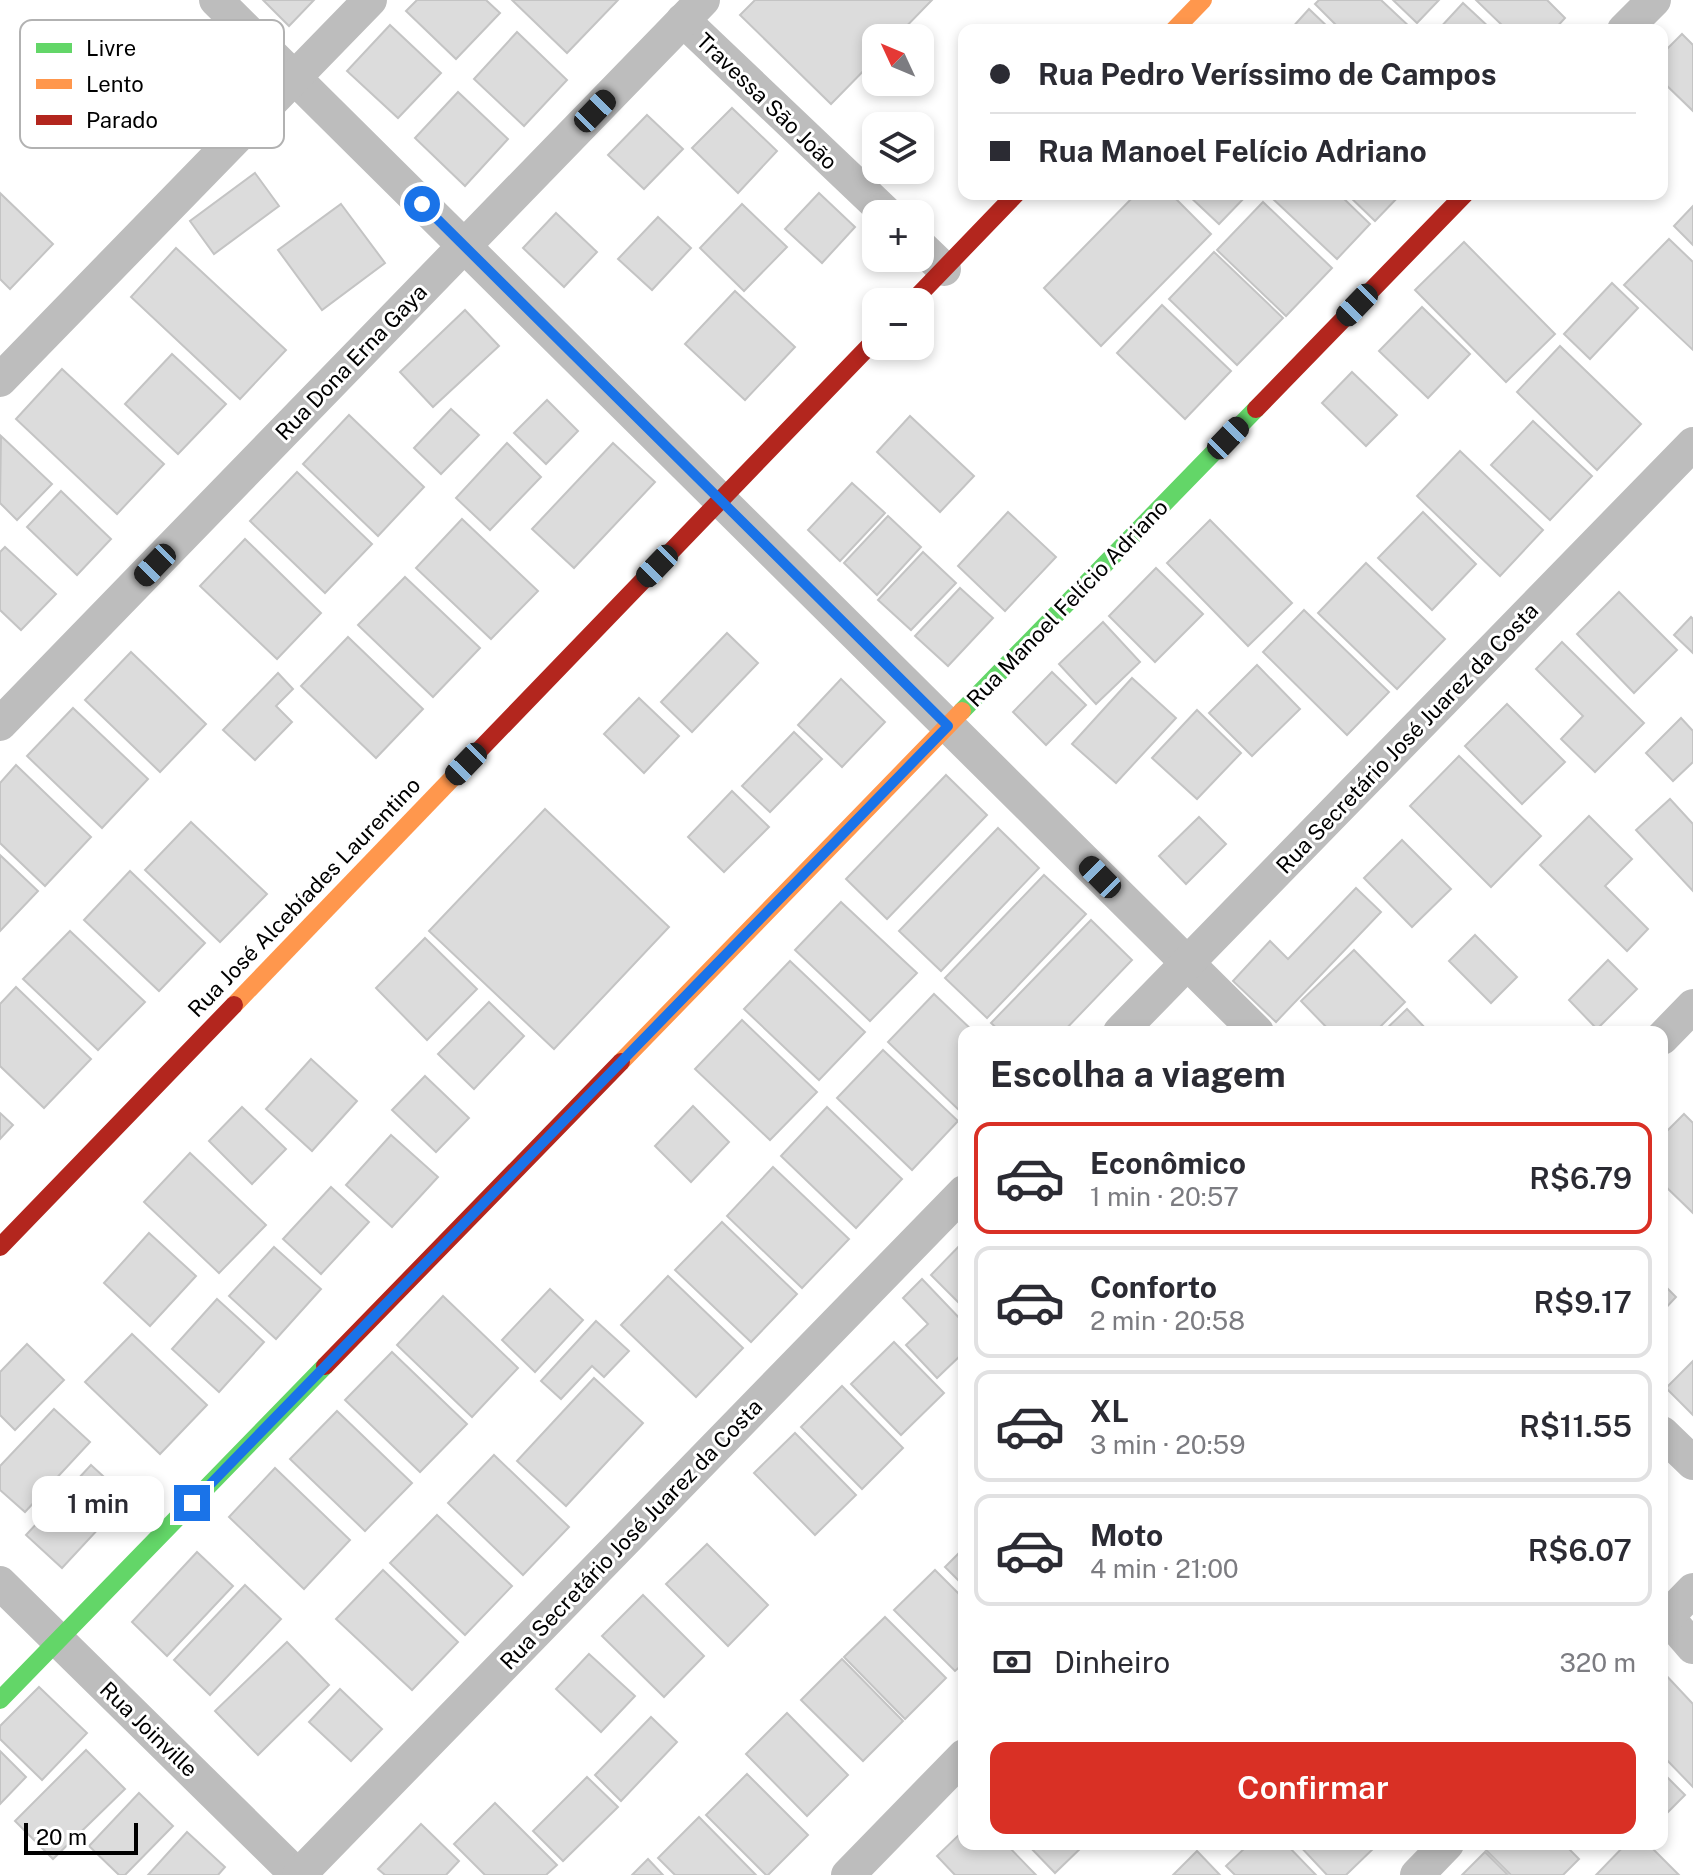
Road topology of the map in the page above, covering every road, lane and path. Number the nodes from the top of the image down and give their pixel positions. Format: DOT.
graph roads {
  1 [pos="216,0"];
  2 [pos="370,0"];
  3 [pos="1203,0"];
  4 [pos="1654,0"];
  5 [pos="693,10"];
  6 [pos="236,20"];
  7 [pos="1180,24"];
  8 [pos="1630,24"];
  9 [pos="284,68"];
  10 [pos="294,78"];
  11 [pos="284,88"];
  12 [pos="226,148"];
  13 [pos="874,200"];
  14 [pos="1008,200"];
  15 [pos="1459,200"];
  16 [pos="464,246"];
  17 [pos="934,256"];
  18 [pos="862,354"];
  19 [pos="0,380"];
  20 [pos="1693,444"];
  21 [pos="721,500"];
  22 [pos="0,724"];
  23 [pos="948,726"];
  24 [pos="1187,963"];
  25 [pos="1693,1006"];
  26 [pos="1126,1026"];
  27 [pos="1251,1026"];
  28 [pos="1668,1032"];
  29 [pos="958,1198"];
  30 [pos="0,1247"];
  31 [pos="1668,1439"];
  32 [pos="1693,1463"];
  33 [pos="0,1583"];
  34 [pos="1693,1590"];
  35 [pos="1668,1616"];
  36 [pos="1668,1624"];
  37 [pos="58,1640"];
  38 [pos="1693,1647"];
  39 [pos="0,1700"];
  40 [pos="958,1762"];
  41 [pos="1441,1850"];
  42 [pos="298,1875"];
  43 [pos="848,1875"];
  44 [pos="1417,1875"];
  1 -- 6 [label="street"];
  2 -- 10 [label="street"];
  3 -- 7 [label="street"];
  4 -- 8 [label="street"];
  5 -- 13 [label="street, Travessa São João"];
  5 -- 16 [label="street, Rua Dona Erna Gaya"];
  9 -- 10 [label="street"];
  10 -- 11 [label="street"];
  10 -- 16 [label="street"];
  12 -- 19 [label="street"];
  14 -- 17 [label="street"];
  15 -- 23 [label="street, Rua Manoel Felício Adriano"];
  16 -- 21 [label="street"];
  16 -- 22 [label="street, Rua Dona Erna Gaya"];
  18 -- 21 [label="street, Rua José Alcebíades Laurentino"];
  20 -- 24 [label="street, Rua Secretário José Juarez da Costa"];
  21 -- 23 [label="street"];
  21 -- 30 [label="street, Rua José Alcebíades Laurentino"];
  23 -- 24 [label="street"];
  23 -- 37 [label="street, Rua Manoel Felício Adriano"];
  24 -- 26 [label="street, Rua Secretário José Juarez da Costa"];
  24 -- 27 [label="street"];
  25 -- 28 [label="street"];
  29 -- 42 [label="street, Rua Secretário José Juarez da Costa"];
  31 -- 32 [label="street"];
  33 -- 37 [label="street, Rua Joinville"];
  34 -- 35 [label="street"];
  36 -- 38 [label="street"];
  37 -- 39 [label="street, Rua Manoel Felício Adriano"];
  37 -- 42 [label="street, Rua Joinville"];
  40 -- 43 [label="street"];
  41 -- 44 [label="street"];
}
